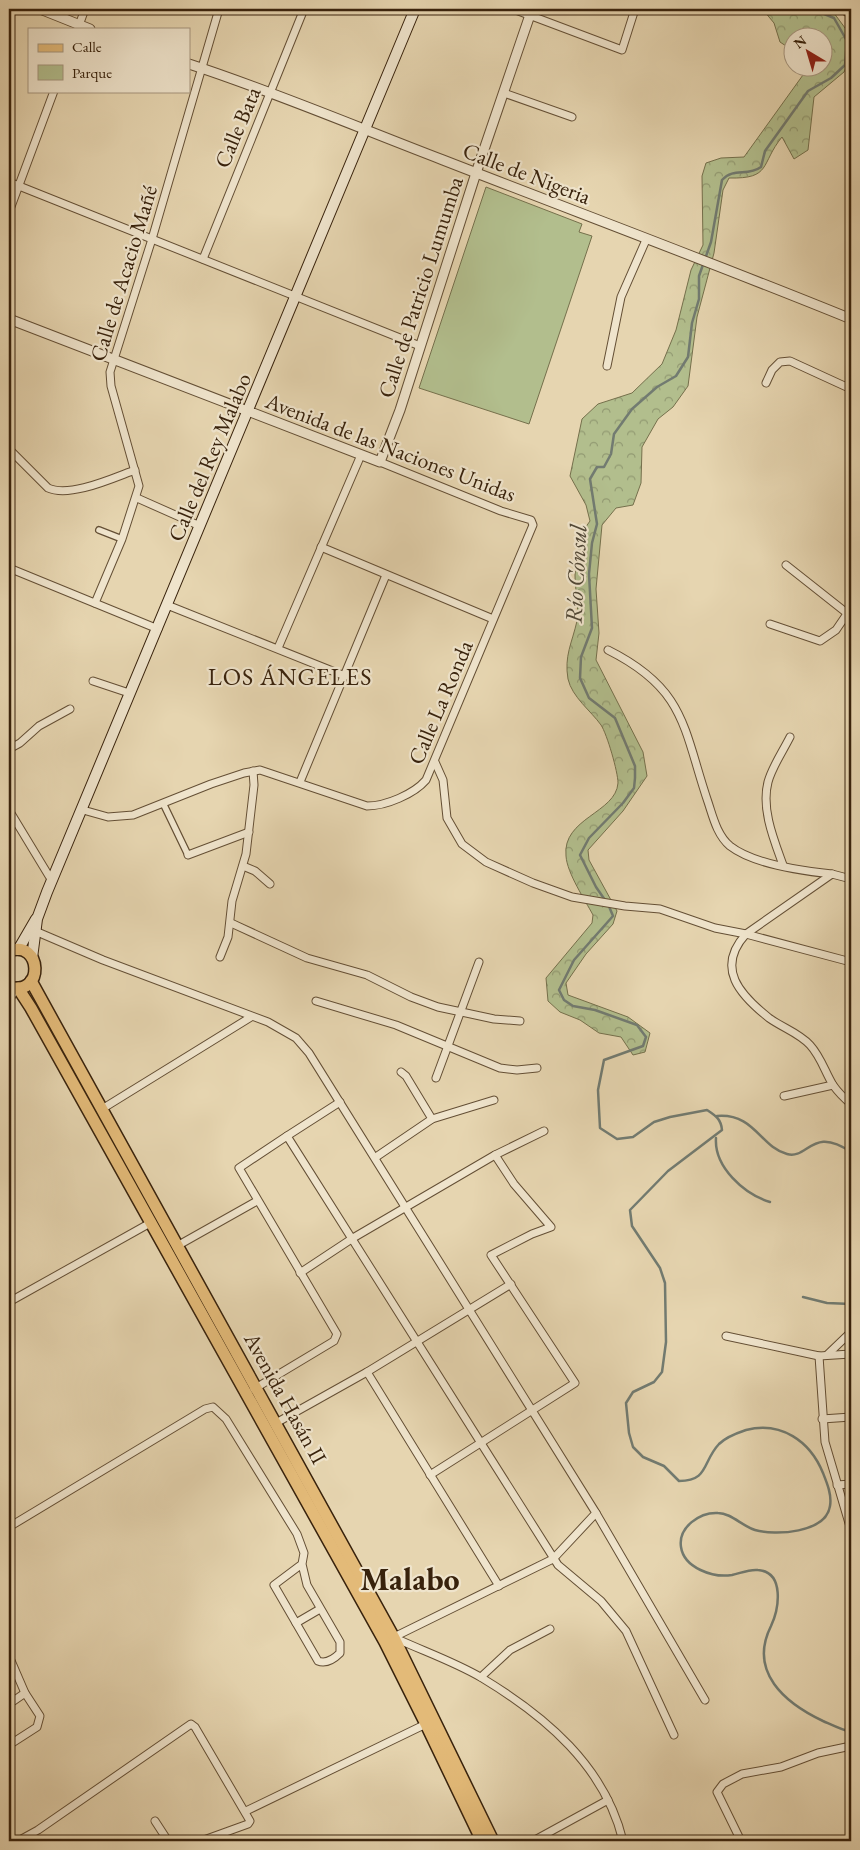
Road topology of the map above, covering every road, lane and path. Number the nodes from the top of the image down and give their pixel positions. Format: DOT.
graph roads {
  1 [pos="40,9"];
  2 [pos="86,9"];
  3 [pos="219,9"];
  4 [pos="304,9"];
  5 [pos="415,9"];
  6 [pos="513,9"];
  7 [pos="635,9"];
  8 [pos="842,9"];
  9 [pos="531,12"];
  10 [pos="851,15"];
  11 [pos="79,27"];
  12 [pos="190,64"];
  13 [pos="201,68"];
  14 [pos="54,92"];
  15 [pos="269,94"];
  16 [pos="504,94"];
  17 [pos="572,117"];
  18 [pos="365,131"];
  19 [pos="476,173"];
  20 [pos="9,182"];
  21 [pos="19,186"];
  22 [pos="9,212"];
  23 [pos="152,239"];
  24 [pos="646,240"];
  25 [pos="202,259"];
  26 [pos="296,296"];
  27 [pos="9,319"];
  28 [pos="851,319"];
  29 [pos="420,346"];
  30 [pos="113,358"];
  31 [pos="607,366"];
  32 [pos="766,383"];
  33 [pos="851,389"];
  34 [pos="247,412"];
  35 [pos="9,449"];
  36 [pos="361,455"];
  37 [pos="380,462"];
  38 [pos="135,470"];
  39 [pos="137,498"];
  40 [pos="533,525"];
  41 [pos="200,526"];
  42 [pos="99,530"];
  43 [pos="122,540"];
  44 [pos="321,547"];
  45 [pos="786,565"];
  46 [pos="9,568"];
  47 [pos="386,575"];
  48 [pos="95,603"];
  49 [pos="167,604"];
  50 [pos="849,611"];
  51 [pos="493,619"];
  52 [pos="770,624"];
  53 [pos="158,628"];
  54 [pos="278,648"];
  55 [pos="608,650"];
  56 [pos="345,676"];
  57 [pos="93,682"];
  58 [pos="129,693"];
  59 [pos="70,710"];
  60 [pos="790,737"];
  61 [pos="9,749"];
  62 [pos="435,762"];
  63 [pos="253,771"];
  64 [pos="429,776"];
  65 [pos="443,780"];
  66 [pos="300,782"];
  67 [pos="163,803"];
  68 [pos="9,810"];
  69 [pos="82,810"];
  70 [pos="249,832"];
  71 [pos="188,855"];
  72 [pos="243,866"];
  73 [pos="783,866"];
  74 [pos="832,874"];
  75 [pos="851,879"];
  76 [pos="52,881"];
  77 [pos="270,884"];
  78 [pos="37,918"];
  79 [pos="231,923"];
  80 [pos="35,931"];
  81 [pos="746,934"];
  82 [pos="12,949"];
  83 [pos="220,956"];
  84 [pos="32,958"];
  85 [pos="479,962"];
  86 [pos="851,962"];
  87 [pos="32,981"];
  88 [pos="14,988"];
  89 [pos="9,1001"];
  90 [pos="316,1001"];
  91 [pos="461,1012"];
  92 [pos="251,1017"];
  93 [pos="520,1022"];
  94 [pos="448,1047"];
  95 [pos="537,1068"];
  96 [pos="401,1072"];
  97 [pos="436,1078"];
  98 [pos="833,1085"];
  99 [pos="784,1096"];
  100 [pos="494,1100"];
  101 [pos="340,1102"];
  102 [pos="851,1104"];
  103 [pos="102,1109"];
  104 [pos="432,1119"];
  105 [pos="544,1131"];
  106 [pos="287,1136"];
  107 [pos="495,1154"];
  108 [pos="376,1157"];
  109 [pos="257,1201"];
  110 [pos="406,1207"];
  111 [pos="156,1220"];
  112 [pos="352,1238"];
  113 [pos="177,1246"];
  114 [pos="300,1273"];
  115 [pos="511,1284"];
  116 [pos="9,1302"];
  117 [pos="470,1310"];
  118 [pos="851,1332"];
  119 [pos="726,1336"];
  120 [pos="418,1341"];
  121 [pos="851,1354"];
  122 [pos="827,1355"];
  123 [pos="819,1356"];
  124 [pos="367,1372"];
  125 [pos="257,1386"];
  126 [pos="247,1393"];
  127 [pos="532,1410"];
  128 [pos="851,1417"];
  129 [pos="822,1420"];
  130 [pos="276,1423"];
  131 [pos="480,1443"];
  132 [pos="430,1475"];
  133 [pos="851,1484"];
  134 [pos="837,1485"];
  135 [pos="596,1512"];
  136 [pos="9,1527"];
  137 [pos="851,1530"];
  138 [pos="553,1559"];
  139 [pos="302,1564"];
  140 [pos="499,1586"];
  141 [pos="320,1609"];
  142 [pos="296,1623"];
  143 [pos="550,1629"];
  144 [pos="390,1640"];
  145 [pos="9,1656"];
  146 [pos="480,1677"];
  147 [pos="25,1693"];
  148 [pos="705,1700"];
  149 [pos="9,1704"];
  150 [pos="431,1721"];
  151 [pos="674,1735"];
  152 [pos="9,1745"];
  153 [pos="851,1746"];
  154 [pos="608,1800"];
  155 [pos="246,1811"];
  156 [pos="155,1821"];
  157 [pos="18,1841"];
  158 [pos="168,1841"];
  159 [pos="203,1841"];
  160 [pos="482,1841"];
  161 [pos="493,1841"];
  162 [pos="533,1841"];
  163 [pos="623,1841"];
  164 [pos="741,1841"];
  1 -- 11 [label="street"];
  2 -- 11 [label="street"];
  3 -- 13 [label="street, Calle de Acacio Mañé"];
  4 -- 15 [label="street, Calle Bata"];
  5 -- 18 [label="main road, Calle del Rey Malabo"];
  6 -- 9 [label="street"];
  7 -- 9 [label="street"];
  8 -- 10 [label="street"];
  9 -- 16 [label="street, Calle de Patricio Lumumba"];
  12 -- 13 [label="street, Calle de Nigeria"];
  13 -- 15 [label="street, Calle de Nigeria"];
  13 -- 23 [label="street, Calle de Acacio Mañé"];
  14 -- 21 [label="street"];
  15 -- 18 [label="street, Calle de Nigeria"];
  15 -- 25 [label="street, Calle Bata"];
  16 -- 17 [label="street"];
  16 -- 19 [label="street, Calle de Patricio Lumumba"];
  18 -- 19 [label="street, Calle de Nigeria"];
  18 -- 26 [label="main road, Calle del Rey Malabo"];
  19 -- 24 [label="street, Calle de Nigeria"];
  19 -- 29 [label="street, Calle de Patricio Lumumba"];
  20 -- 21 [label="street"];
  21 -- 22 [label="street"];
  21 -- 23 [label="street"];
  23 -- 25 [label="street"];
  23 -- 30 [label="street, Calle de Acacio Mañé"];
  24 -- 28 [label="street, Calle de Nigeria"];
  24 -- 31 [label="street"];
  25 -- 26 [label="street"];
  26 -- 29 [label="street"];
  26 -- 34 [label="main road, Calle del Rey Malabo"];
  27 -- 30 [label="street, Avenida de las Naciones Unidas"];
  29 -- 37 [label="street, Calle de Patricio Lumumba"];
  30 -- 34 [label="street, Avenida de las Naciones Unidas"];
  30 -- 38 [label="street, Calle de Acacio Mañé"];
  32 -- 33 [label="street"];
  34 -- 36 [label="street, Avenida de las Naciones Unidas"];
  34 -- 41 [label="main road, Calle del Rey Malabo"];
  35 -- 38 [label="street"];
  36 -- 37 [label="street, Avenida de las Naciones Unidas"];
  36 -- 44 [label="street"];
  37 -- 40 [label="street, Avenida de las Naciones Unidas"];
  38 -- 39 [label="street, Calle de Acacio Mañé"];
  39 -- 41 [label="street"];
  39 -- 43 [label="street, Calle de Acacio Mañé"];
  40 -- 51 [label="street, Calle La Ronda"];
  41 -- 49 [label="main road, Calle del Rey Malabo"];
  42 -- 43 [label="street"];
  43 -- 48 [label="street, Calle de Acacio Mañé"];
  44 -- 47 [label="street"];
  44 -- 54 [label="street"];
  45 -- 50 [label="street"];
  46 -- 48 [label="street"];
  47 -- 51 [label="street"];
  47 -- 56 [label="street"];
  48 -- 53 [label="street"];
  49 -- 53 [label="main road, Calle del Rey Malabo"];
  49 -- 54 [label="street"];
  50 -- 52 [label="street"];
  51 -- 62 [label="street, Calle La Ronda"];
  53 -- 58 [label="main road, Calle del Rey Malabo"];
  54 -- 56 [label="street"];
  55 -- 73 [label="street"];
  56 -- 66 [label="street"];
  57 -- 58 [label="street"];
  58 -- 69 [label="main road, Calle del Rey Malabo"];
  59 -- 61 [label="street"];
  60 -- 73 [label="street"];
  62 -- 64 [label="street, Calle La Ronda"];
  62 -- 65 [label="street"];
  63 -- 66 [label="street, Calle La Ronda"];
  63 -- 67 [label="street"];
  63 -- 70 [label="street"];
  64 -- 65 [label="street"];
  64 -- 66 [label="street, Calle La Ronda"];
  65 -- 81 [label="street"];
  67 -- 69 [label="street"];
  67 -- 71 [label="street"];
  68 -- 76 [label="street"];
  69 -- 76 [label="main road, Calle del Rey Malabo"];
  70 -- 71 [label="street"];
  70 -- 72 [label="street"];
  72 -- 77 [label="street"];
  72 -- 79 [label="street"];
  73 -- 74 [label="street"];
  74 -- 75 [label="street"];
  74 -- 81 [label="street"];
  76 -- 78 [label="main road, Calle del Rey Malabo"];
  78 -- 80 [label="main road, Calle del Rey Malabo"];
  78 -- 82 [label="main road, Calle del Rey Malabo"];
  79 -- 83 [label="street"];
  79 -- 91 [label="street"];
  80 -- 84 [label="main road, Calle del Rey Malabo"];
  80 -- 92 [label="street"];
  81 -- 86 [label="street"];
  81 -- 98 [label="street"];
  82 -- 84 [label="main road"];
  84 -- 87 [label="main road"];
  85 -- 91 [label="street"];
  87 -- 88 [label="main road"];
  87 -- 103 [label="main road, Avenida Hasán II"];
  88 -- 89 [label="street"];
  88 -- 111 [label="main road, Avenida Hasán II"];
  90 -- 94 [label="street"];
  91 -- 93 [label="street"];
  91 -- 94 [label="street"];
  92 -- 101 [label="street"];
  92 -- 103 [label="street"];
  94 -- 95 [label="street"];
  94 -- 97 [label="street"];
  96 -- 104 [label="street"];
  98 -- 99 [label="street"];
  98 -- 102 [label="street"];
  100 -- 104 [label="street"];
  101 -- 106 [label="street"];
  101 -- 108 [label="street"];
  103 -- 111 [label="main road, Avenida Hasán II"];
  104 -- 108 [label="street"];
  105 -- 107 [label="street"];
  106 -- 109 [label="street"];
  106 -- 112 [label="street"];
  107 -- 110 [label="street"];
  107 -- 115 [label="street"];
  108 -- 110 [label="street"];
  109 -- 113 [label="street"];
  109 -- 114 [label="street"];
  110 -- 112 [label="street"];
  110 -- 117 [label="street"];
  111 -- 113 [label="main road, Avenida Hasán II"];
  111 -- 116 [label="street"];
  111 -- 126 [label="main road, Avenida Hasán II"];
  112 -- 114 [label="street"];
  112 -- 120 [label="street"];
  113 -- 125 [label="main road, Avenida Hasán II"];
  114 -- 125 [label="street"];
  115 -- 117 [label="street"];
  115 -- 127 [label="street"];
  117 -- 120 [label="street"];
  117 -- 127 [label="street"];
  118 -- 122 [label="street"];
  119 -- 123 [label="street"];
  120 -- 124 [label="street"];
  120 -- 131 [label="street"];
  121 -- 122 [label="street"];
  122 -- 123 [label="street"];
  123 -- 129 [label="street"];
  124 -- 130 [label="street"];
  124 -- 132 [label="street"];
  125 -- 126 [label="street"];
  125 -- 130 [label="main road, Avenida Hasán II"];
  126 -- 144 [label="main road, Avenida Hasán II"];
  127 -- 131 [label="street"];
  127 -- 135 [label="street"];
  128 -- 129 [label="street"];
  129 -- 134 [label="street"];
  130 -- 144 [label="main road, Avenida Hasán II"];
  131 -- 132 [label="street"];
  131 -- 138 [label="street"];
  132 -- 140 [label="street"];
  133 -- 134 [label="street"];
  134 -- 137 [label="street"];
  135 -- 138 [label="street"];
  135 -- 148 [label="street"];
  136 -- 139 [label="street"];
  138 -- 140 [label="street"];
  138 -- 151 [label="street"];
  139 -- 141 [label="street"];
  139 -- 142 [label="street"];
  140 -- 144 [label="street"];
  141 -- 142 [label="street"];
  141 -- 142 [label="street"];
  143 -- 146 [label="street"];
  144 -- 146 [label="street"];
  144 -- 150 [label="main road, Avenida Hasán II"];
  145 -- 147 [label="street"];
  146 -- 154 [label="street"];
  147 -- 149 [label="street"];
  147 -- 152 [label="street"];
  150 -- 155 [label="street"];
  150 -- 160 [label="main road, Avenida Hasán II"];
  150 -- 161 [label="main road, Avenida Hasán II"];
  153 -- 164 [label="street"];
  154 -- 162 [label="street"];
  154 -- 163 [label="street"];
  155 -- 157 [label="street"];
  155 -- 159 [label="street"];
  156 -- 158 [label="street"];
}
